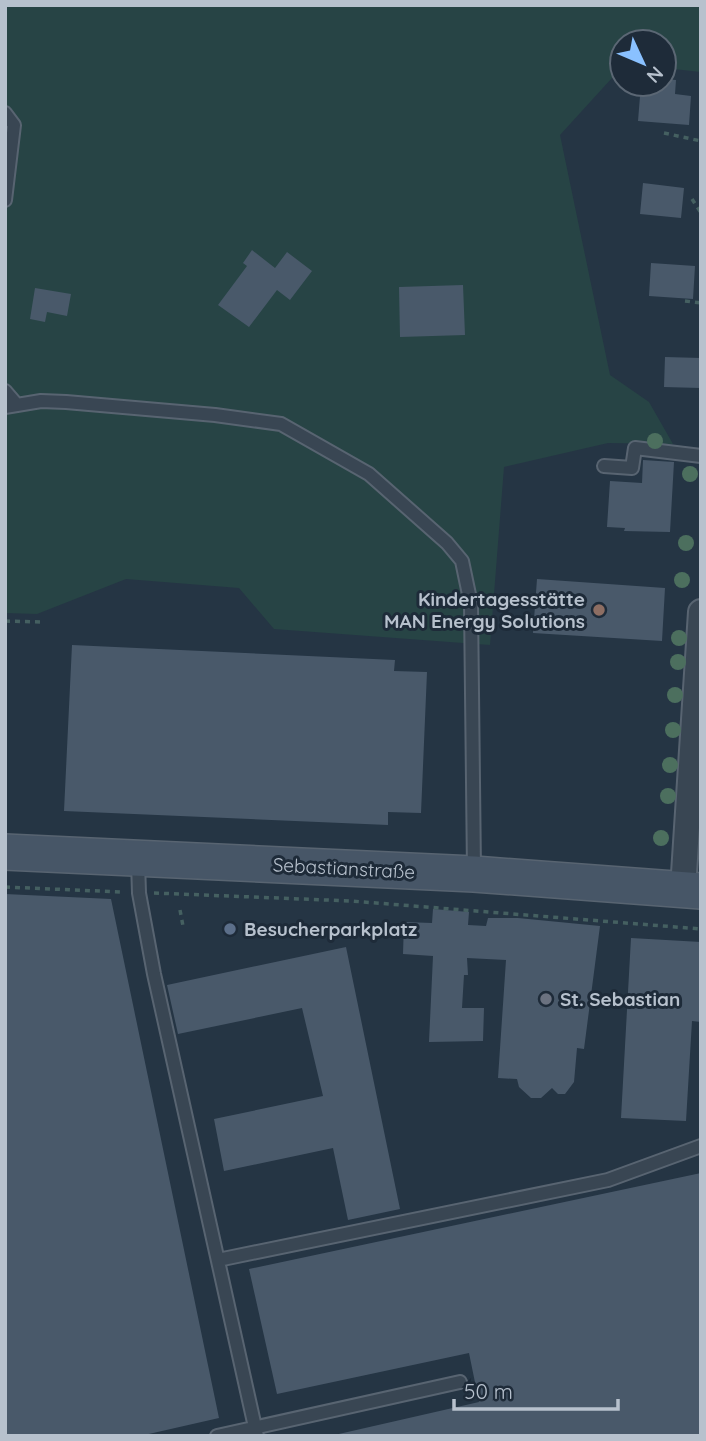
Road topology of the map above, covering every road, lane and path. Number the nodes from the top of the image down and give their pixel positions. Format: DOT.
graph roads {
  1 [pos="5,113"];
  2 [pos="664,133"];
  3 [pos="701,141"];
  4 [pos="692,199"];
  5 [pos="5,200"];
  6 [pos="701,213"];
  7 [pos="685,302"];
  8 [pos="701,303"];
  9 [pos="5,391"];
  10 [pos="11,406"];
  11 [pos="701,456"];
  12 [pos="604,466"];
  13 [pos="701,612"];
  14 [pos="5,621"];
  15 [pos="40,622"];
  16 [pos="5,852"];
  17 [pos="138,858"];
  18 [pos="474,874"];
  19 [pos="5,887"];
  20 [pos="692,890"];
  21 [pos="139,892"];
  22 [pos="180,910"];
  23 [pos="183,926"];
  24 [pos="701,929"];
  25 [pos="701,1146"];
  26 [pos="218,1260"];
  27 [pos="460,1382"];
  28 [pos="256,1432"];
  29 [pos="217,1436"];
  1 -- 5 [label="lane"];
  2 -- 3 [label="path"];
  4 -- 6 [label="path"];
  7 -- 8 [label="path"];
  9 -- 10 [label="lane"];
  10 -- 18 [label="lane"];
  11 -- 12 [label="lane"];
  13 -- 20 [label="street, Sebastianstraße"];
  14 -- 15 [label="path"];
  16 -- 17 [label="main road, Sebastianstraße"];
  17 -- 18 [label="main road, Sebastianstraße"];
  17 -- 21 [label="lane"];
  18 -- 20 [label="main road, Sebastianstraße"];
  19 -- 21 [label="path"];
  21 -- 24 [label="path"];
  21 -- 26 [label="lane"];
  22 -- 23 [label="path"];
  25 -- 26 [label="lane"];
  26 -- 28 [label="lane"];
  27 -- 28 [label="lane"];
  28 -- 29 [label="lane"];
}
